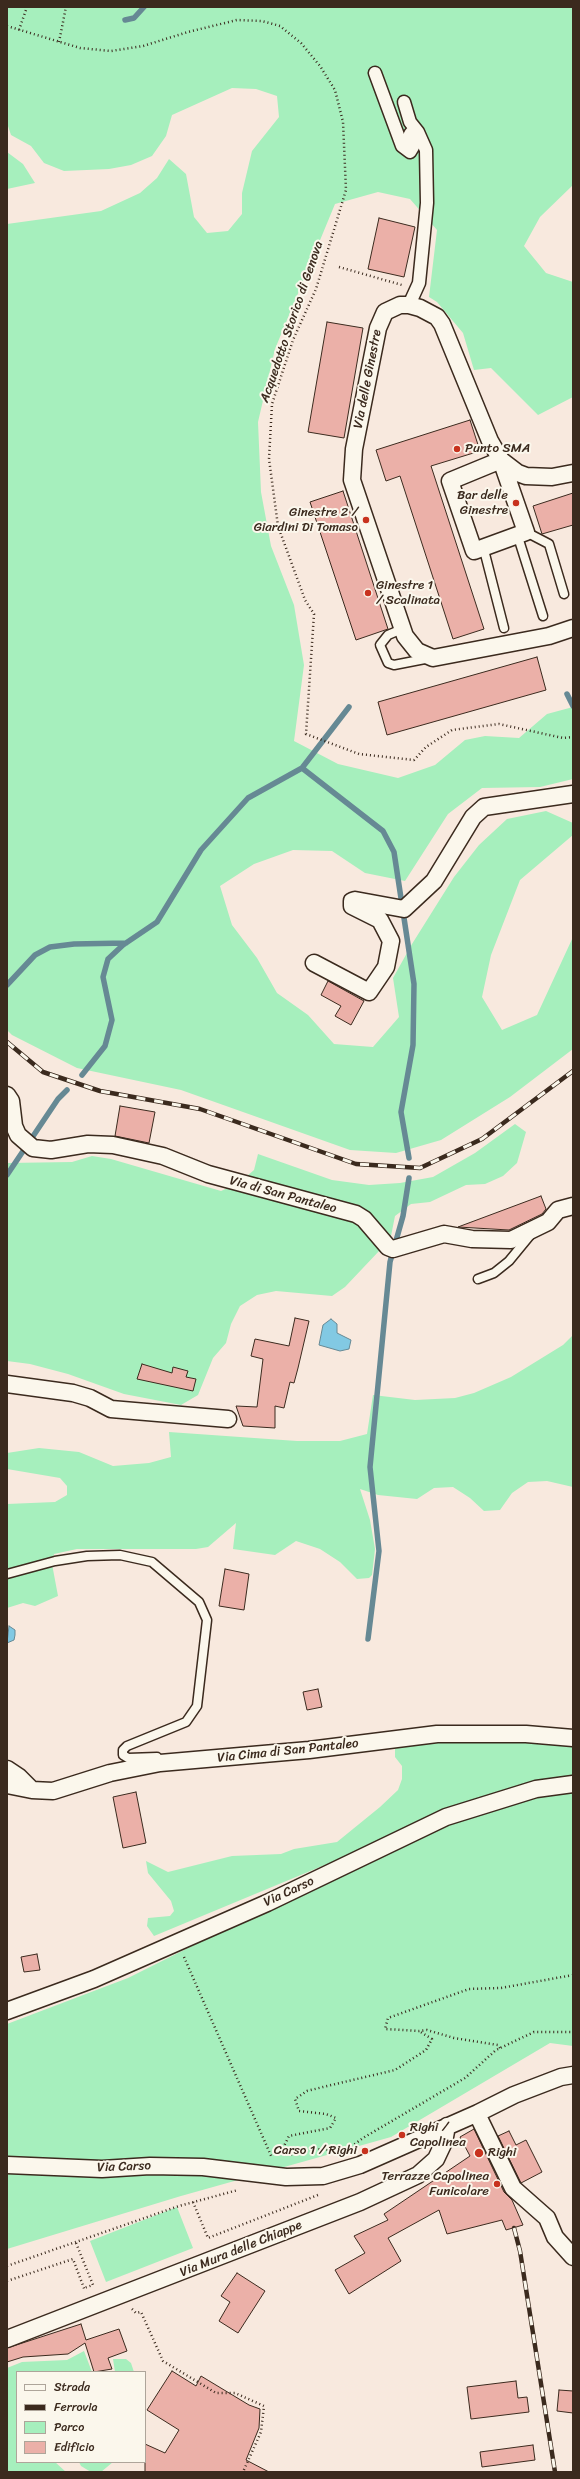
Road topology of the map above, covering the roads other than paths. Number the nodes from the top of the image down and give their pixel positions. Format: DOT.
graph roads {
  1 [pos="375,73"];
  2 [pos="404,102"];
  3 [pos="415,128"];
  4 [pos="410,305"];
  5 [pos="501,460"];
  6 [pos="573,473"];
  7 [pos="522,534"];
  8 [pos="484,550"];
  9 [pos="564,594"];
  10 [pos="542,616"];
  11 [pos="504,628"];
  12 [pos="573,628"];
  13 [pos="402,629"];
  14 [pos="433,658"];
  15 [pos="573,794"];
  16 [pos="314,963"];
  17 [pos="7,1094"];
  18 [pos="573,1206"];
  19 [pos="534,1229"];
  20 [pos="478,1279"];
  21 [pos="7,1384"];
  22 [pos="228,1419"];
  23 [pos="7,1574"];
  24 [pos="573,1738"];
  25 [pos="205,1760"];
  26 [pos="7,1769"];
  27 [pos="573,1784"];
  28 [pos="7,1785"];
  29 [pos="32,1790"];
  30 [pos="7,2011"];
  31 [pos="573,2075"];
  32 [pos="476,2114"];
  33 [pos="447,2126"];
  34 [pos="7,2165"];
  35 [pos="573,2257"];
  36 [pos="7,2339"];
  1 -- 3 [label="street"];
  2 -- 3 [label="street"];
  3 -- 4 [label="street"];
  4 -- 5 [label="street"];
  4 -- 13 [label="street, Via delle Ginestre"];
  5 -- 6 [label="street"];
  5 -- 7 [label="street"];
  5 -- 8 [label="street"];
  7 -- 8 [label="street"];
  7 -- 9 [label="lane"];
  7 -- 10 [label="lane"];
  8 -- 11 [label="lane"];
  12 -- 14 [label="street"];
  13 -- 14 [label="street, Via delle Ginestre"];
  13 -- 14 [label="lane"];
  15 -- 16 [label="street"];
  17 -- 19 [label="street, Via di San Pantaleo"];
  18 -- 19 [label="street, Via di San Pantaleo"];
  19 -- 20 [label="lane"];
  21 -- 22 [label="street"];
  23 -- 25 [label="lane"];
  24 -- 25 [label="street, Via Cima di San Pantaleo"];
  25 -- 29 [label="street, Via Cima di San Pantaleo"];
  26 -- 29 [label="street"];
  27 -- 30 [label="street, Via Carso"];
  28 -- 29 [label="street, Via Cima di San Pantaleo"];
  31 -- 32 [label="street, Via Carso"];
  32 -- 33 [label="street, Via Carso"];
  32 -- 35 [label="street"];
  33 -- 34 [label="street, Via Carso"];
  33 -- 36 [label="street, Via Mura delle Chiappe"];
}
